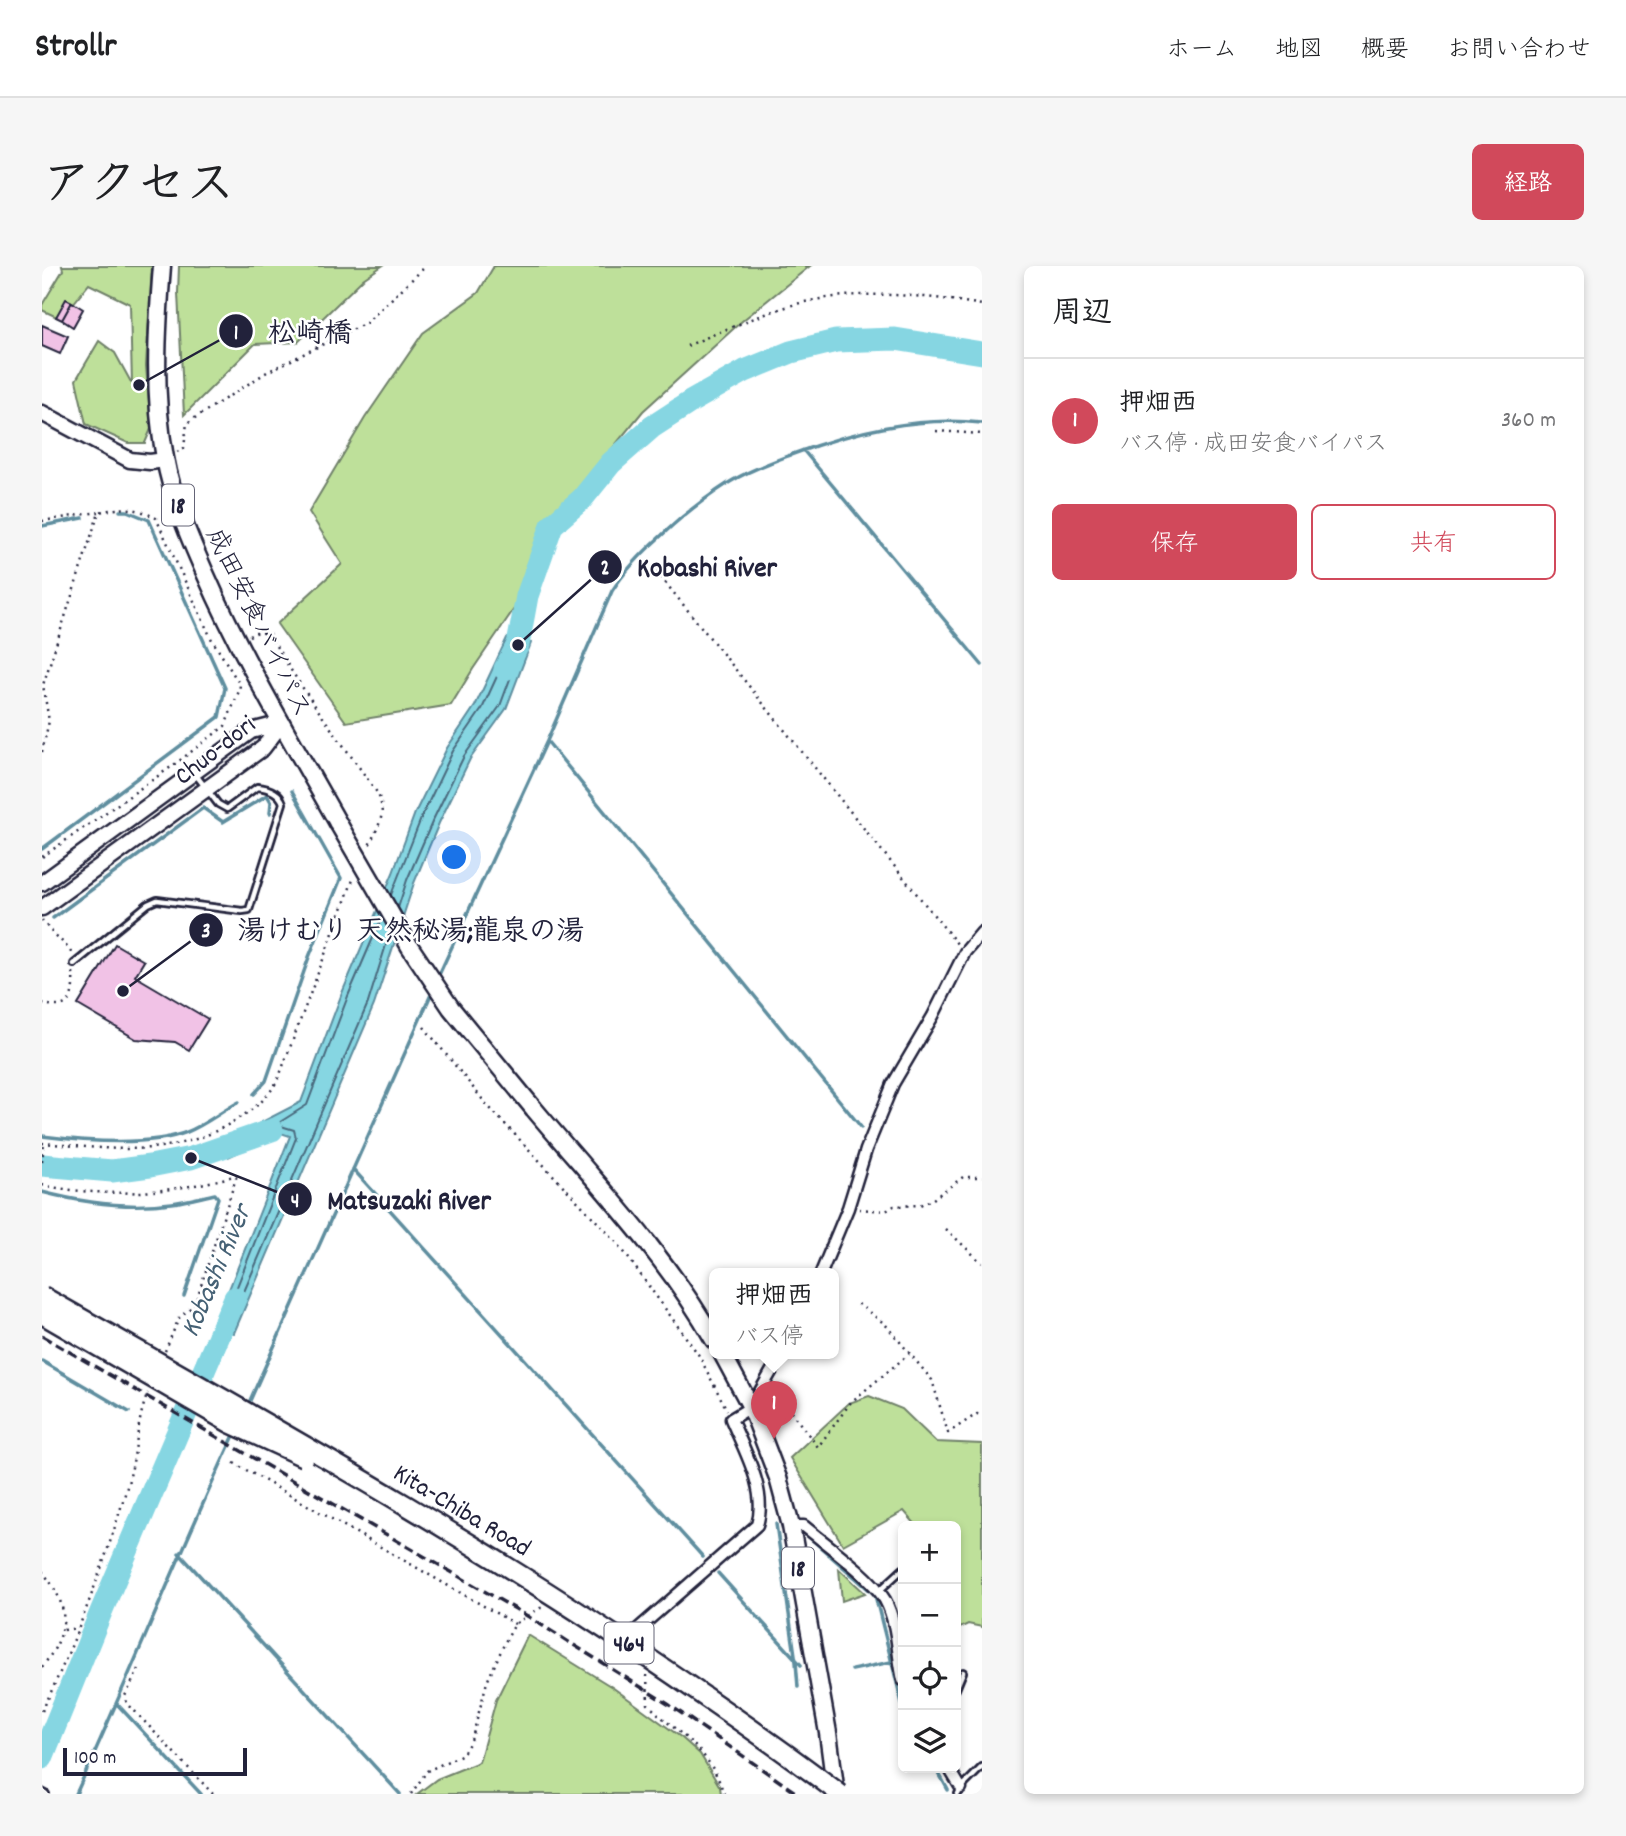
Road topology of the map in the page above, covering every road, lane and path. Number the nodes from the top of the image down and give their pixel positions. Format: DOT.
graph roads {
  1 [pos="162,266"];
  2 [pos="426,266"];
  3 [pos="982,305"];
  4 [pos="687,346"];
  5 [pos="42,413"];
  6 [pos="936,431"];
  7 [pos="982,434"];
  8 [pos="165,460"];
  9 [pos="99,512"];
  10 [pos="42,521"];
  11 [pos="652,566"];
  12 [pos="237,642"];
  13 [pos="42,685"];
  14 [pos="282,723"];
  15 [pos="42,752"];
  16 [pos="194,772"];
  17 [pos="206,788"];
  18 [pos="369,845"];
  19 [pos="42,857"];
  20 [pos="358,870"];
  21 [pos="42,883"];
  22 [pos="42,908"];
  23 [pos="42,920"];
  24 [pos="982,932"];
  25 [pos="965,952"];
  26 [pos="74,964"];
  27 [pos="42,1003"];
  28 [pos="424,1027"];
  29 [pos="43,1143"];
  30 [pos="42,1162"];
  31 [pos="982,1177"];
  32 [pos="42,1185"];
  33 [pos="848,1208"];
  34 [pos="946,1229"];
  35 [pos="982,1262"];
  36 [pos="823,1268"];
  37 [pos="42,1296"];
  38 [pos="858,1304"];
  39 [pos="42,1314"];
  40 [pos="709,1330"];
  41 [pos="910,1353"];
  42 [pos="164,1354"];
  43 [pos="725,1359"];
  44 [pos="779,1359"];
  45 [pos="149,1390"];
  46 [pos="778,1395"];
  47 [pos="751,1407"];
  48 [pos="982,1415"];
  49 [pos="731,1419"];
  50 [pos="234,1463"];
  51 [pos="409,1506"];
  52 [pos="791,1526"];
  53 [pos="42,1571"];
  54 [pos="898,1573"];
  55 [pos="878,1591"];
  56 [pos="550,1608"];
  57 [pos="516,1625"];
  58 [pos="77,1628"];
  59 [pos="64,1630"];
  60 [pos="615,1649"];
  61 [pos="898,1652"];
  62 [pos="42,1667"];
  63 [pos="643,1668"];
  64 [pos="139,1669"];
  65 [pos="963,1672"];
  66 [pos="961,1677"];
  67 [pos="47,1700"];
  68 [pos="42,1703"];
  69 [pos="42,1711"];
  70 [pos="982,1767"];
  71 [pos="952,1773"];
  72 [pos="962,1792"];
  73 [pos="213,1794"];
  74 [pos="411,1794"];
  75 [pos="724,1794"];
  76 [pos="838,1794"];
  1 -- 8 [label="main road, 成田安食バイパス / 18"];
  2 -- 8 [label="path"];
  3 -- 4 [label="path"];
  5 -- 8 [label="street"];
  6 -- 7 [label="path"];
  8 -- 12 [label="main road, 成田安食バイパス / 18"];
  9 -- 10 [label="path"];
  9 -- 13 [label="path"];
  9 -- 19 [label="path"];
  11 -- 25 [label="path"];
  12 -- 14 [label="main road, 成田安食バイパス / 18"];
  12 -- 18 [label="path"];
  13 -- 15 [label="path"];
  14 -- 16 [label="street, Chuo-dori"];
  14 -- 17 [label="street, Chuo-dori"];
  14 -- 40 [label="main road, 成田安食バイパス / 18, bridge"];
  16 -- 17 [label="lane"];
  16 -- 21 [label="street, Chuo-dori"];
  17 -- 22 [label="street, Chuo-dori"];
  17 -- 26 [label="lane"];
  20 -- 29 [label="path"];
  23 -- 26 [label="path"];
  24 -- 25 [label="street"];
  25 -- 33 [label="street"];
  26 -- 27 [label="path"];
  28 -- 49 [label="path"];
  29 -- 30 [label="path"];
  31 -- 33 [label="path"];
  32 -- 42 [label="path"];
  33 -- 36 [label="street"];
  34 -- 35 [label="path"];
  37 -- 51 [label="highway, Kita-Chiba Road / 464, bridge"];
  38 -- 41 [label="path"];
  39 -- 51 [label="highway, bridge"];
  41 -- 46 [label="path"];
  41 -- 48 [label="path"];
  43 -- 47 [label="main road, 18"];
  44 -- 47 [label="street"];
  45 -- 58 [label="path"];
  47 -- 49 [label="street"];
  47 -- 52 [label="main road, 18"];
  49 -- 60 [label="street"];
  50 -- 57 [label="path"];
  51 -- 76 [label="highway, Kita-Chiba Road / 464, bridge"];
  52 -- 55 [label="street"];
  52 -- 76 [label="main road, 18"];
  53 -- 59 [label="path"];
  54 -- 55 [label="lane"];
  55 -- 61 [label="street"];
  56 -- 57 [label="path"];
  57 -- 74 [label="path"];
  58 -- 59 [label="path"];
  58 -- 67 [label="path"];
  59 -- 62 [label="path"];
  63 -- 75 [label="path"];
  64 -- 73 [label="path"];
  65 -- 66 [label="lane"];
  67 -- 68 [label="path"];
  67 -- 69 [label="path"];
  70 -- 72 [label="lane"];
  71 -- 72 [label="street"];
}
